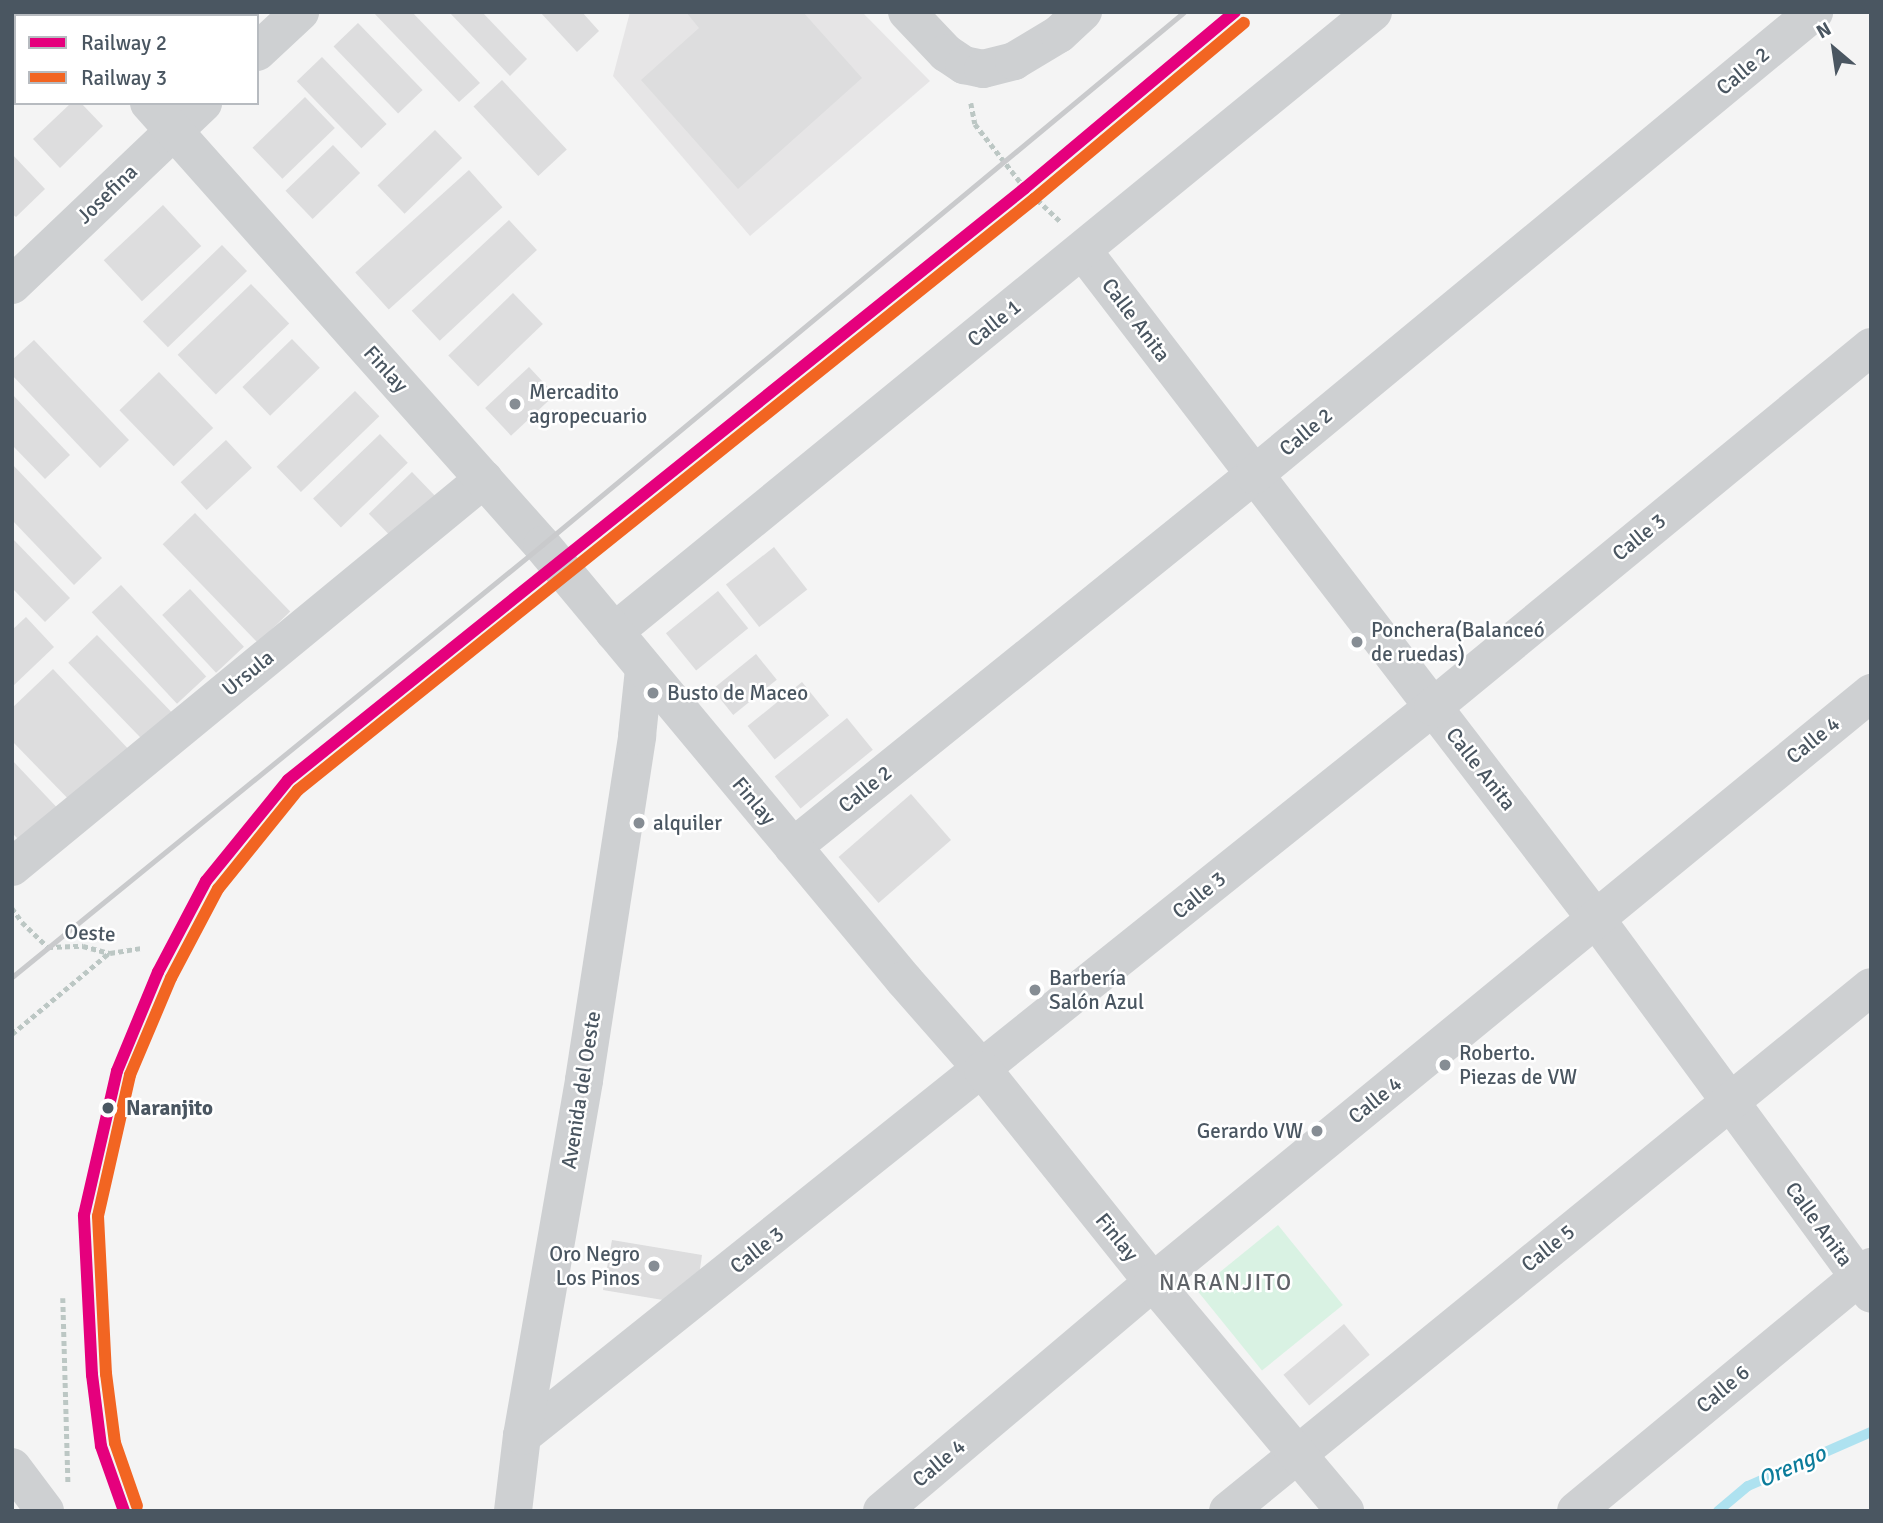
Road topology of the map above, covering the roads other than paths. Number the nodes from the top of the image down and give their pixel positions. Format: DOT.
graph roads {
  1 [pos="300,12"];
  2 [pos="907,12"];
  3 [pos="1083,12"];
  4 [pos="1373,12"];
  5 [pos="1814,12"];
  6 [pos="259,50"];
  7 [pos="197,105"];
  8 [pos="162,117"];
  9 [pos="1084,250"];
  10 [pos="12,285"];
  11 [pos="1871,347"];
  12 [pos="1254,475"];
  13 [pos="484,479"];
  14 [pos="614,632"];
  15 [pos="644,669"];
  16 [pos="1871,693"];
  17 [pos="1433,707"];
  18 [pos="793,848"];
  19 [pos="12,867"];
  20 [pos="1596,919"];
  21 [pos="1871,986"];
  22 [pos="983,1070"];
  23 [pos="1729,1100"];
  24 [pos="1866,1279"];
  25 [pos="1153,1282"];
  26 [pos="522,1436"];
  27 [pos="1297,1453"];
  28 [pos="12,1467"];
  29 [pos="57,1497"];
  30 [pos="513,1511"];
  31 [pos="882,1511"];
  32 [pos="1228,1511"];
  33 [pos="1345,1511"];
  34 [pos="1576,1511"];
  1 -- 6 [label="street"];
  2 -- 3 [label="street"];
  4 -- 9 [label="street, Calle 1"];
  5 -- 12 [label="street, Calle 2"];
  7 -- 8 [label="street, Josefina"];
  8 -- 10 [label="street, Josefina"];
  8 -- 13 [label="street, Finlay"];
  9 -- 12 [label="street, Calle Anita"];
  9 -- 14 [label="street, Calle 1"];
  11 -- 17 [label="street, Calle 3"];
  12 -- 17 [label="street, Calle Anita"];
  12 -- 18 [label="street, Calle 2"];
  13 -- 14 [label="street, Finlay"];
  13 -- 19 [label="street, Ursula"];
  14 -- 15 [label="street, Finlay"];
  15 -- 18 [label="street, Finlay"];
  15 -- 26 [label="street, Avenida del Oeste"];
  16 -- 20 [label="street, Calle 4"];
  17 -- 20 [label="street, Calle Anita"];
  17 -- 22 [label="street, Calle 3"];
  18 -- 22 [label="street, Finlay"];
  20 -- 23 [label="street, Calle Anita"];
  20 -- 25 [label="street, Calle 4"];
  21 -- 23 [label="street, Calle 5"];
  22 -- 25 [label="street, Finlay"];
  22 -- 26 [label="street, Calle 3"];
  23 -- 24 [label="street, Calle Anita"];
  23 -- 27 [label="street, Calle 5"];
  24 -- 34 [label="street, Calle 6"];
  25 -- 27 [label="street, Finlay"];
  25 -- 31 [label="street, Calle 4"];
  26 -- 30 [label="street, Avenida del Oeste"];
  27 -- 32 [label="street, Calle 5"];
  27 -- 33 [label="street, Finlay"];
  28 -- 29 [label="street"];
}
